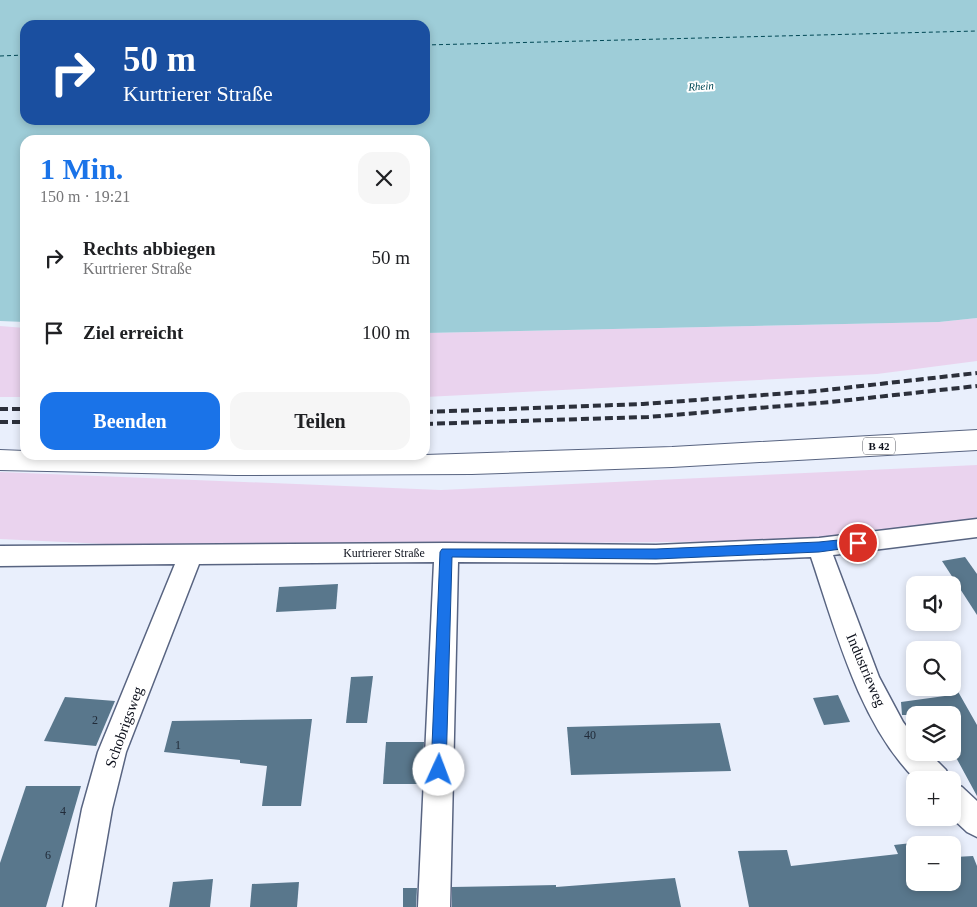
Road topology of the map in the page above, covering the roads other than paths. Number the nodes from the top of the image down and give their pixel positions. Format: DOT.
graph roads {
  1 [pos="977,440"];
  2 [pos="0,460"];
  3 [pos="977,528"];
  4 [pos="819,547"];
  5 [pos="446,552"];
  6 [pos="191,553"];
  7 [pos="0,556"];
  8 [pos="927,771"];
  9 [pos="961,806"];
  10 [pos="977,822"];
  11 [pos="79,907"];
  12 [pos="434,907"];
  1 -- 2 [label="main road, B 42"];
  3 -- 4 [label="street, Kurtrierer Straße"];
  4 -- 5 [label="street, Kurtrierer Straße"];
  4 -- 8 [label="street, Industrieweg"];
  5 -- 6 [label="street, Kurtrierer Straße"];
  5 -- 12 [label="street"];
  6 -- 7 [label="street, Kurtrierer Straße"];
  6 -- 11 [label="street, Schobrigsweg"];
  9 -- 10 [label="street"];
}
